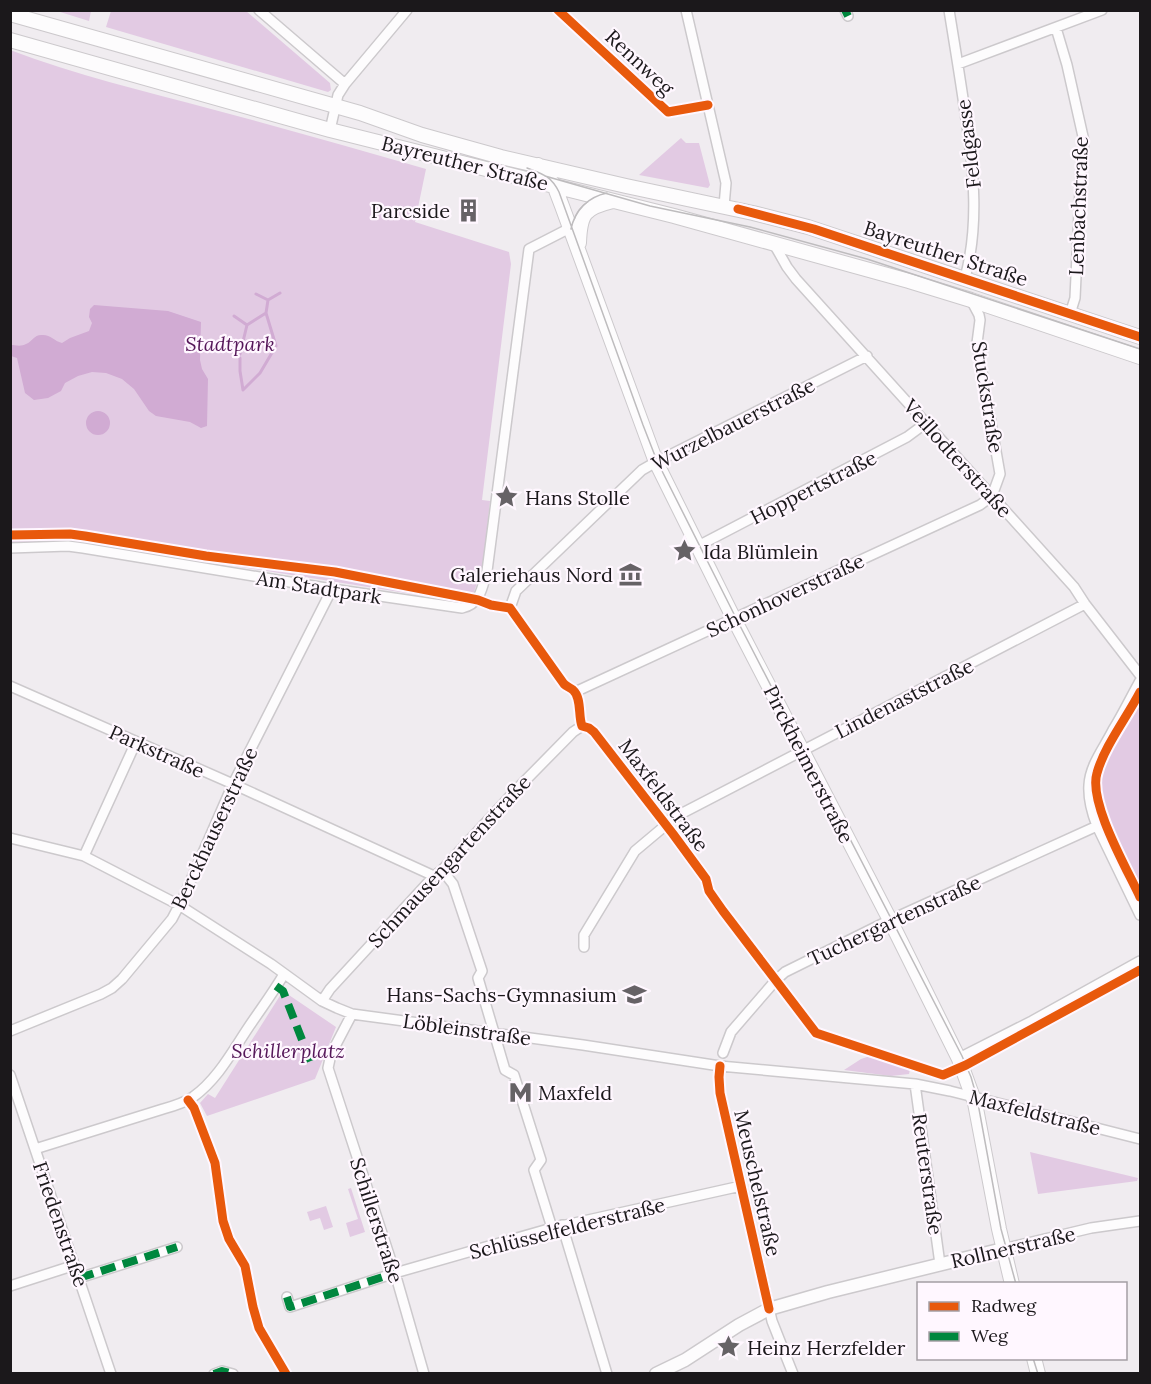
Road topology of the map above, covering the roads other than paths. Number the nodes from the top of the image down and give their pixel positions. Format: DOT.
graph roads {
  1 [pos="259,10"];
  2 [pos="407,10"];
  3 [pos="558,10"];
  4 [pos="686,10"];
  5 [pos="949,10"];
  6 [pos="1102,10"];
  7 [pos="16,14"];
  8 [pos="1056,28"];
  9 [pos="12,40"];
  10 [pos="958,64"];
  11 [pos="345,84"];
  12 [pos="708,105"];
  13 [pos="335,106"];
  14 [pos="330,130"];
  15 [pos="538,165"];
  16 [pos="569,172"];
  17 [pos="554,185"];
  18 [pos="615,201"];
  19 [pos="724,206"];
  20 [pos="570,228"];
  21 [pos="774,244"];
  22 [pos="579,251"];
  23 [pos="965,279"];
  24 [pos="971,300"];
  25 [pos="1071,314"];
  26 [pos="1140,337"];
  27 [pos="867,356"];
  28 [pos="1140,357"];
  29 [pos="926,423"];
  30 [pos="656,462"];
  31 [pos="992,496"];
  32 [pos="698,546"];
  33 [pos="10,548"];
  34 [pos="332,589"];
  35 [pos="478,600"];
  36 [pos="1085,604"];
  37 [pos="510,608"];
  38 [pos="734,619"];
  39 [pos="1140,675"];
  40 [pos="1140,681"];
  41 [pos="10,686"];
  42 [pos="575,692"];
  43 [pos="582,726"];
  44 [pos="136,742"];
  45 [pos="802,751"];
  46 [pos="233,784"];
  47 [pos="666,825"];
  48 [pos="1097,826"];
  49 [pos="10,838"];
  50 [pos="84,856"];
  51 [pos="442,870"];
  52 [pos="434,876"];
  53 [pos="179,905"];
  54 [pos="1140,915"];
  55 [pos="890,920"];
  56 [pos="584,947"];
  57 [pos="1140,962"];
  58 [pos="284,974"];
  59 [pos="776,980"];
  60 [pos="322,1001"];
  61 [pos="352,1014"];
  62 [pos="10,1031"];
  63 [pos="494,1032"];
  64 [pos="816,1033"];
  65 [pos="723,1053"];
  66 [pos="959,1058"];
  67 [pos="720,1066"];
  68 [pos="10,1075"];
  69 [pos="823,1075"];
  70 [pos="915,1084"];
  71 [pos="973,1097"];
  72 [pos="1140,1139"];
  73 [pos="35,1149"];
  74 [pos="741,1186"];
  75 [pos="1140,1221"];
  76 [pos="562,1226"];
  77 [pos="552,1228"];
  78 [pos="177,1247"];
  79 [pos="1003,1249"];
  80 [pos="940,1264"];
  81 [pos="75,1265"];
  82 [pos="395,1273"];
  83 [pos="79,1278"];
  84 [pos="1011,1282"];
  85 [pos="10,1286"];
  86 [pos="286,1297"];
  87 [pos="769,1309"];
  88 [pos="111,1374"];
  89 [pos="214,1374"];
  90 [pos="233,1374"];
  91 [pos="424,1374"];
  92 [pos="607,1374"];
  93 [pos="656,1374"];
  94 [pos="793,1374"];
  1 -- 11 [label="street"];
  2 -- 11 [label="street"];
  3 -- 12 [label="street, Rennweg"];
  4 -- 12 [label="street"];
  5 -- 10 [label="street, Feldgasse"];
  6 -- 8 [label="street"];
  7 -- 9 [label="main road"];
  7 -- 13 [label="main road, Bayreuther Straße"];
  8 -- 10 [label="street"];
  8 -- 25 [label="street, Lenbachstraße"];
  9 -- 14 [label="main road, Bayreuther Straße"];
  10 -- 23 [label="street, Feldgasse"];
  11 -- 13 [label="street"];
  12 -- 19 [label="street"];
  13 -- 14 [label="street"];
  13 -- 15 [label="main road, Bayreuther Straße"];
  14 -- 17 [label="main road, Bayreuther Straße"];
  15 -- 16 [label="main road, Bayreuther Straße"];
  15 -- 17 [label="main road, Pirckheimerstraße"];
  16 -- 17 [label="main road"];
  16 -- 19 [label="main road, Bayreuther Straße"];
  17 -- 18 [label="main road, Bayreuther Straße"];
  17 -- 20 [label="main road, Pirckheimerstraße"];
  18 -- 21 [label="main road, Bayreuther Straße"];
  18 -- 22 [label="main road, Pirckheimerstraße"];
  19 -- 23 [label="main road, Bayreuther Straße"];
  20 -- 22 [label="main road, Pirckheimerstraße"];
  20 -- 35 [label="street"];
  21 -- 24 [label="main road, Bayreuther Straße"];
  21 -- 27 [label="street, Veillodterstraße"];
  22 -- 30 [label="main road, Pirckheimerstraße"];
  23 -- 25 [label="main road, Bayreuther Straße"];
  24 -- 28 [label="main road, Bayreuther Straße"];
  24 -- 31 [label="street, Stuckstraße"];
  25 -- 26 [label="main road, Bayreuther Straße"];
  27 -- 29 [label="street, Veillodterstraße"];
  27 -- 30 [label="street, Wurzelbauerstraße"];
  29 -- 31 [label="street, Veillodterstraße"];
  29 -- 32 [label="street, Hoppertstraße"];
  30 -- 32 [label="main road, Pirckheimerstraße"];
  30 -- 37 [label="street, Wurzelbauerstraße"];
  31 -- 36 [label="street, Veillodterstraße"];
  31 -- 38 [label="street, Schonhoverstraße"];
  32 -- 38 [label="main road, Pirckheimerstraße"];
  33 -- 34 [label="street, Am Stadtpark"];
  34 -- 35 [label="street, Am Stadtpark"];
  34 -- 46 [label="street, Berckhauserstraße"];
  35 -- 37 [label="street"];
  36 -- 39 [label="street, Veillodterstraße"];
  36 -- 45 [label="street, Lindenaststraße"];
  37 -- 42 [label="street"];
  38 -- 42 [label="street, Schonhoverstraße"];
  38 -- 45 [label="main road, Pirckheimerstraße"];
  40 -- 48 [label="street"];
  41 -- 44 [label="street, Parkstraße"];
  42 -- 43 [label="street"];
  43 -- 47 [label="street, Maxfeldstraße"];
  43 -- 51 [label="street, Schmausengartenstraße"];
  44 -- 46 [label="street, Parkstraße"];
  44 -- 50 [label="street"];
  45 -- 47 [label="street, Lindenaststraße"];
  45 -- 55 [label="main road, Pirckheimerstraße"];
  46 -- 52 [label="street, Parkstraße"];
  46 -- 53 [label="street, Berckhauserstraße"];
  47 -- 56 [label="street, Lindenaststraße"];
  47 -- 59 [label="street, Maxfeldstraße"];
  48 -- 54 [label="street"];
  48 -- 55 [label="street, Tuchergartenstraße"];
  49 -- 50 [label="street, Löbleinstraße"];
  50 -- 53 [label="street, Löbleinstraße"];
  51 -- 52 [label="street, Schmausengartenstraße"];
  51 -- 63 [label="street"];
  52 -- 60 [label="street, Schmausengartenstraße"];
  53 -- 58 [label="street, Löbleinstraße"];
  53 -- 62 [label="street, Berckhauserstraße"];
  55 -- 59 [label="street, Tuchergartenstraße"];
  55 -- 66 [label="main road, Pirckheimerstraße"];
  57 -- 66 [label="street"];
  58 -- 60 [label="street, Löbleinstraße"];
  58 -- 73 [label="street"];
  59 -- 64 [label="street, Maxfeldstraße"];
  59 -- 65 [label="street, Tuchergartenstraße"];
  60 -- 61 [label="street, Löbleinstraße"];
  61 -- 63 [label="street, Löbleinstraße"];
  61 -- 82 [label="street, Schillerstraße"];
  63 -- 67 [label="street, Löbleinstraße"];
  63 -- 77 [label="street"];
  66 -- 71 [label="main road, Pirckheimerstraße"];
  67 -- 69 [label="street, Löbleinstraße"];
  67 -- 74 [label="street, Meuschelstraße"];
  68 -- 73 [label="street, Friedenstraße"];
  69 -- 70 [label="street, Maxfeldstraße"];
  70 -- 71 [label="street, Maxfeldstraße"];
  70 -- 80 [label="street, Reuterstraße"];
  71 -- 72 [label="street, Maxfeldstraße"];
  71 -- 79 [label="main road, Pirckheimerstraße"];
  73 -- 81 [label="street, Friedenstraße"];
  74 -- 76 [label="street, Schlüsselfelderstraße"];
  74 -- 87 [label="street, Meuschelstraße"];
  75 -- 79 [label="street, Rollnerstraße"];
  76 -- 77 [label="street, Schlüsselfelderstraße"];
  76 -- 92 [label="street"];
  77 -- 82 [label="street, Schlüsselfelderstraße"];
  78 -- 83 [label="street"];
  79 -- 80 [label="street, Rollnerstraße"];
  79 -- 84 [label="main road, Pirckheimerstraße"];
  80 -- 87 [label="street, Rollnerstraße"];
  81 -- 83 [label="street, Friedenstraße"];
  81 -- 85 [label="street"];
  82 -- 86 [label="street, Schlüsselfelderstraße"];
  82 -- 91 [label="street, Schillerstraße"];
  83 -- 88 [label="street, Friedenstraße"];
  87 -- 93 [label="street, Rollnerstraße"];
  87 -- 94 [label="street, Meuschelstraße"];
  89 -- 90 [label="street"];
}
